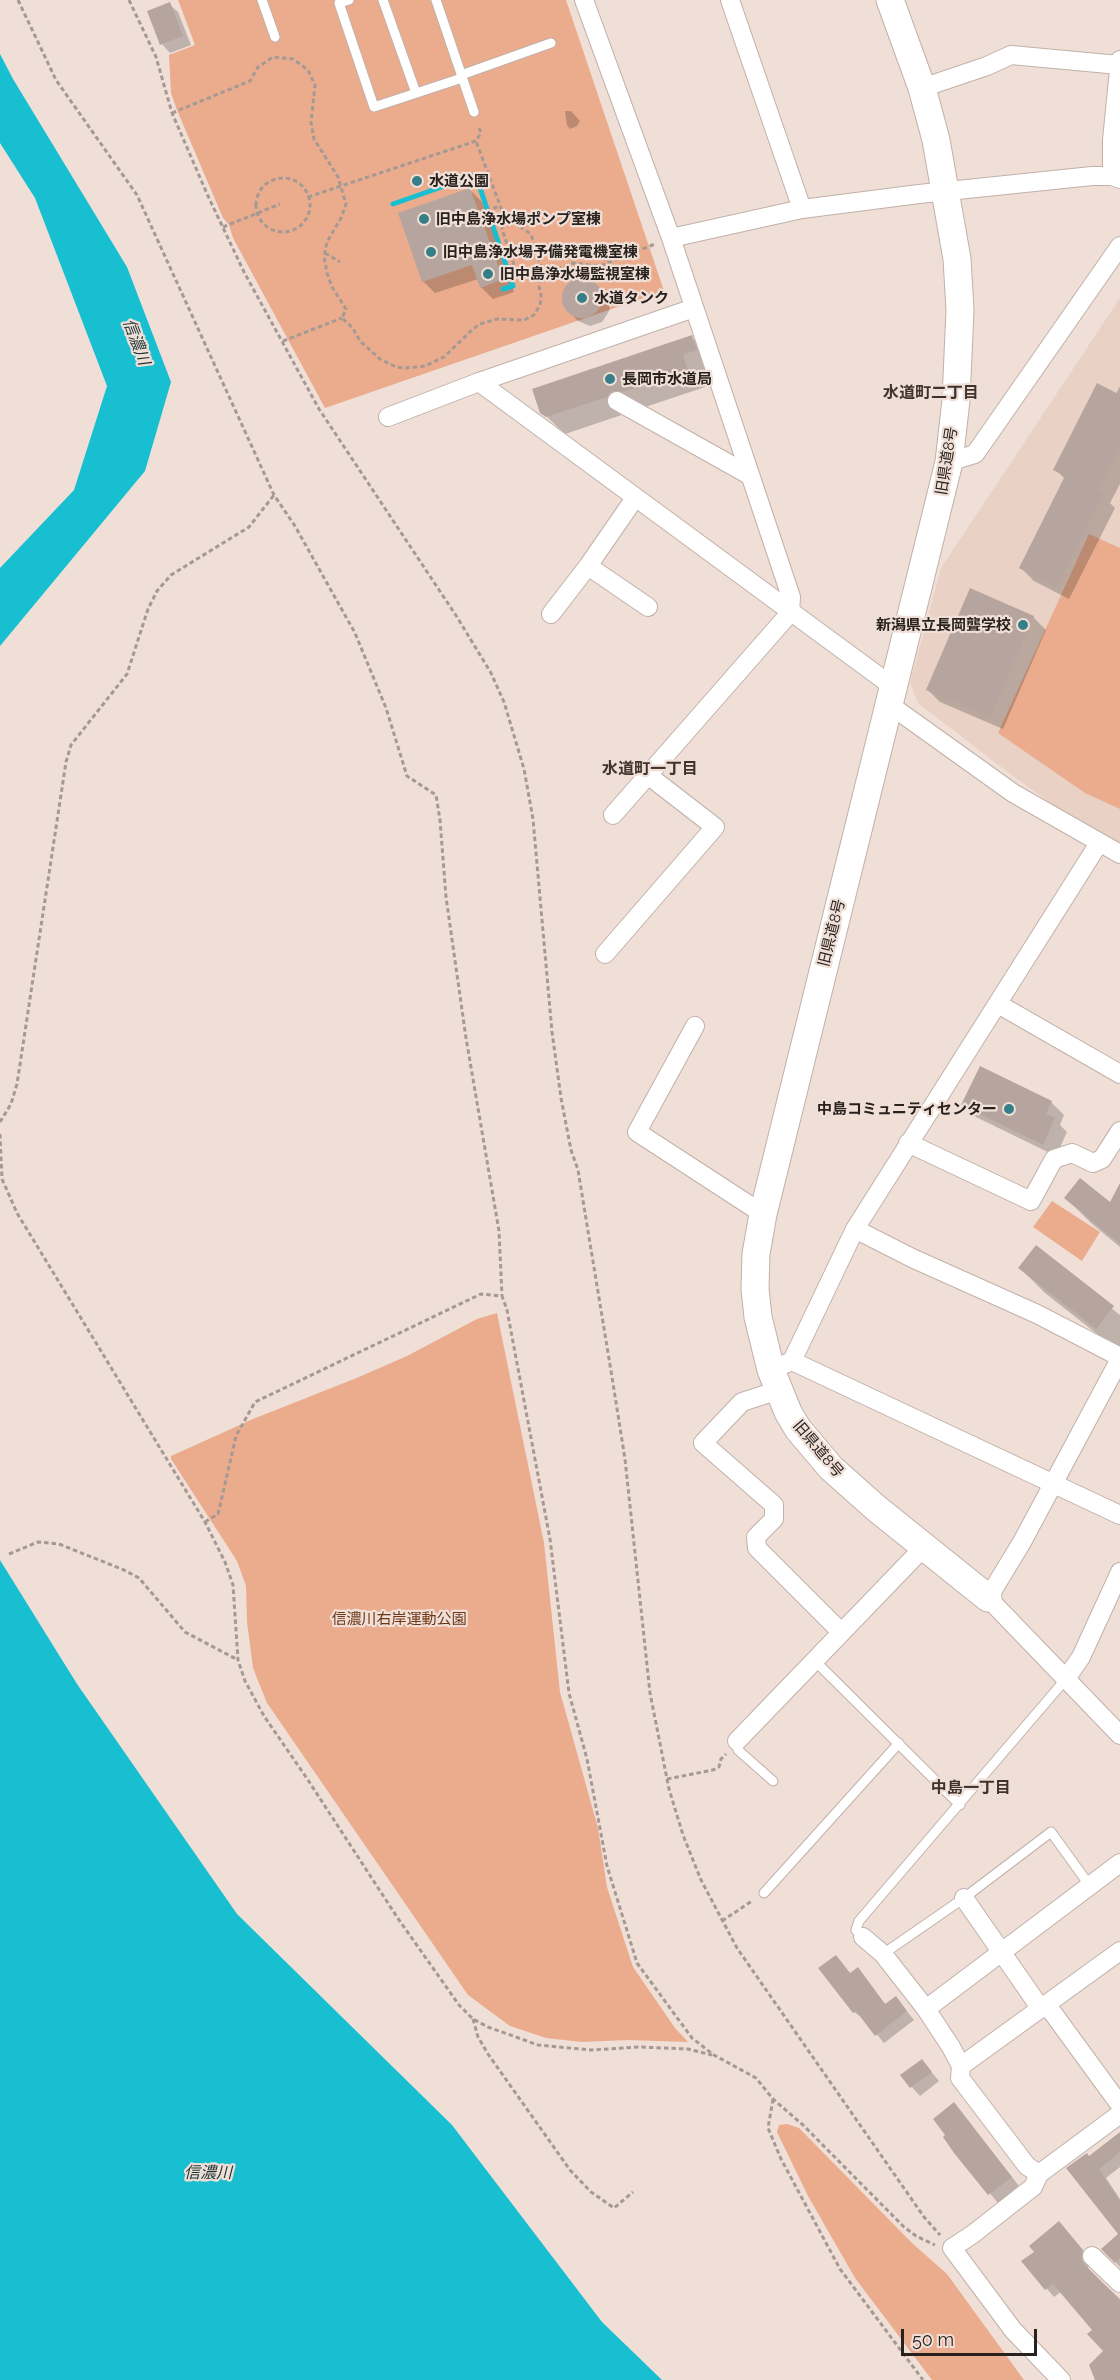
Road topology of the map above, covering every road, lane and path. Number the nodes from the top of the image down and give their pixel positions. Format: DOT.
graph roads {
  1 [pos="18,0"];
  2 [pos="129,0"];
  3 [pos="262,0"];
  4 [pos="349,0"];
  5 [pos="383,0"];
  6 [pos="436,0"];
  7 [pos="584,0"];
  8 [pos="730,0"];
  9 [pos="890,0"];
  10 [pos="275,38"];
  11 [pos="551,43"];
  12 [pos="1120,60"];
  13 [pos="1119,64"];
  14 [pos="462,76"];
  15 [pos="922,88"];
  16 [pos="416,93"];
  17 [pos="474,112"];
  18 [pos="172,113"];
  19 [pos="476,141"];
  20 [pos="1116,177"];
  21 [pos="342,187"];
  22 [pos="946,192"];
  23 [pos="308,197"];
  24 [pos="280,204"];
  25 [pos="500,206"];
  26 [pos="802,209"];
  27 [pos="479,213"];
  28 [pos="257,214"];
  29 [pos="504,216"];
  30 [pos="223,227"];
  31 [pos="671,238"];
  32 [pos="1120,246"];
  33 [pos="325,252"];
  34 [pos="340,262"];
  35 [pos="502,269"];
  36 [pos="543,274"];
  37 [pos="694,308"];
  38 [pos="342,318"];
  39 [pos="282,342"];
  40 [pos="479,382"];
  41 [pos="616,401"];
  42 [pos="388,417"];
  43 [pos="949,462"];
  44 [pos="749,475"];
  45 [pos="274,495"];
  46 [pos="635,498"];
  47 [pos="588,566"];
  48 [pos="648,607"];
  49 [pos="790,613"];
  50 [pos="551,614"];
  51 [pos="891,695"];
  52 [pos="649,776"];
  53 [pos="613,815"];
  54 [pos="1099,843"];
  55 [pos="1120,854"];
  56 [pos="605,954"];
  57 [pos="998,1004"];
  58 [pos="695,1026"];
  59 [pos="1120,1074"];
  60 [pos="0,1122"];
  61 [pos="1120,1131"];
  62 [pos="0,1134"];
  63 [pos="908,1143"];
  64 [pos="763,1214"];
  65 [pos="855,1229"];
  66 [pos="502,1296"];
  67 [pos="1120,1358"];
  68 [pos="781,1374"];
  69 [pos="1052,1484"];
  70 [pos="1120,1515"];
  71 [pos="205,1522"];
  72 [pos="924,1547"];
  73 [pos="9,1554"];
  74 [pos="1120,1572"];
  75 [pos="988,1598"];
  76 [pos="841,1632"];
  77 [pos="237,1660"];
  78 [pos="815,1660"];
  79 [pos="1065,1680"];
  80 [pos="1120,1735"];
  81 [pos="737,1742"];
  82 [pos="899,1743"];
  83 [pos="713,1770"];
  84 [pos="667,1779"];
  85 [pos="773,1781"];
  86 [pos="960,1805"];
  87 [pos="1120,1863"];
  88 [pos="1090,1886"];
  89 [pos="764,1893"];
  90 [pos="964,1898"];
  91 [pos="722,1921"];
  92 [pos="863,1937"];
  93 [pos="1120,1951"];
  94 [pos="1000,1952"];
  95 [pos="883,1954"];
  96 [pos="1044,2007"];
  97 [pos="926,2009"];
  98 [pos="473,2019"];
  99 [pos="714,2055"];
  100 [pos="961,2067"];
  101 [pos="774,2099"];
  102 [pos="1120,2104"];
  103 [pos="1120,2114"];
  104 [pos="1039,2174"];
  105 [pos="633,2192"];
  106 [pos="952,2248"];
  107 [pos="1092,2256"];
  108 [pos="1120,2283"];
  109 [pos="923,2380"];
  110 [pos="1061,2380"];
  1 -- 45 [label="path"];
  2 -- 18 [label="path"];
  3 -- 10 [label="lane"];
  4 -- 16 [label="lane"];
  5 -- 16 [label="lane"];
  6 -- 14 [label="lane"];
  7 -- 31 [label="street"];
  8 -- 26 [label="street"];
  9 -- 15 [label="street, 旧県道8号"];
  11 -- 14 [label="lane"];
  12 -- 13 [label="street"];
  13 -- 15 [label="street"];
  13 -- 20 [label="street"];
  14 -- 16 [label="lane"];
  14 -- 17 [label="lane"];
  15 -- 22 [label="street, 旧県道8号"];
  17 -- 19 [label="path"];
  18 -- 21 [label="path"];
  18 -- 30 [label="path"];
  19 -- 21 [label="path"];
  19 -- 25 [label="path"];
  20 -- 22 [label="street"];
  21 -- 23 [label="path"];
  21 -- 33 [label="path"];
  22 -- 26 [label="street"];
  22 -- 43 [label="street, 旧県道8号"];
  23 -- 28 [label="path"];
  23 -- 28 [label="path"];
  24 -- 28 [label="path"];
  25 -- 27 [label="path"];
  25 -- 29 [label="path"];
  26 -- 31 [label="street"];
  28 -- 30 [label="path"];
  29 -- 35 [label="path"];
  29 -- 36 [label="path"];
  30 -- 39 [label="path"];
  31 -- 36 [label="path"];
  31 -- 37 [label="street"];
  32 -- 43 [label="street"];
  33 -- 34 [label="path"];
  33 -- 38 [label="path"];
  36 -- 38 [label="path"];
  37 -- 40 [label="street"];
  37 -- 44 [label="street"];
  38 -- 39 [label="path"];
  39 -- 84 [label="path"];
  40 -- 42 [label="street"];
  40 -- 46 [label="street"];
  41 -- 44 [label="street"];
  43 -- 51 [label="street, 旧県道8号"];
  44 -- 49 [label="street"];
  45 -- 60 [label="path"];
  45 -- 66 [label="path"];
  46 -- 47 [label="street"];
  46 -- 49 [label="street"];
  47 -- 48 [label="street"];
  47 -- 50 [label="street"];
  49 -- 51 [label="street"];
  49 -- 52 [label="street"];
  51 -- 54 [label="street"];
  51 -- 64 [label="street, 旧県道8号"];
  52 -- 53 [label="street"];
  52 -- 56 [label="street"];
  54 -- 55 [label="street"];
  54 -- 57 [label="street"];
  57 -- 59 [label="street"];
  57 -- 63 [label="street"];
  58 -- 64 [label="street"];
  61 -- 63 [label="street"];
  62 -- 71 [label="path"];
  63 -- 65 [label="street"];
  64 -- 68 [label="street, 旧県道8号"];
  65 -- 67 [label="street"];
  65 -- 68 [label="street"];
  66 -- 71 [label="path"];
  66 -- 99 [label="path"];
  67 -- 69 [label="street"];
  68 -- 69 [label="street"];
  68 -- 72 [label="street, 旧県道8号"];
  68 -- 76 [label="street"];
  69 -- 70 [label="street"];
  69 -- 75 [label="street"];
  71 -- 77 [label="path"];
  72 -- 75 [label="street, 旧県道8号"];
  72 -- 76 [label="street"];
  73 -- 77 [label="path"];
  74 -- 79 [label="street"];
  75 -- 79 [label="street, 旧県道8号"];
  76 -- 78 [label="street"];
  77 -- 98 [label="path"];
  78 -- 81 [label="street"];
  78 -- 82 [label="lane"];
  79 -- 80 [label="street, 旧県道8号"];
  79 -- 86 [label="lane"];
  81 -- 85 [label="lane"];
  82 -- 86 [label="lane"];
  82 -- 89 [label="lane"];
  83 -- 84 [label="path"];
  84 -- 91 [label="path"];
  86 -- 92 [label="lane"];
  87 -- 88 [label="street"];
  88 -- 90 [label="lane"];
  88 -- 94 [label="street"];
  89 -- 91 [label="path"];
  90 -- 94 [label="street"];
  90 -- 95 [label="lane"];
  91 -- 106 [label="path"];
  92 -- 95 [label="street"];
  93 -- 96 [label="street"];
  94 -- 96 [label="street"];
  94 -- 97 [label="street"];
  95 -- 97 [label="street"];
  96 -- 100 [label="street"];
  96 -- 102 [label="street"];
  97 -- 100 [label="street"];
  98 -- 99 [label="path"];
  98 -- 105 [label="path"];
  99 -- 101 [label="path"];
  100 -- 104 [label="street"];
  101 -- 106 [label="path"];
  101 -- 109 [label="path"];
  103 -- 104 [label="street"];
  104 -- 106 [label="street"];
  106 -- 110 [label="street"];
  107 -- 108 [label="street"];
}
